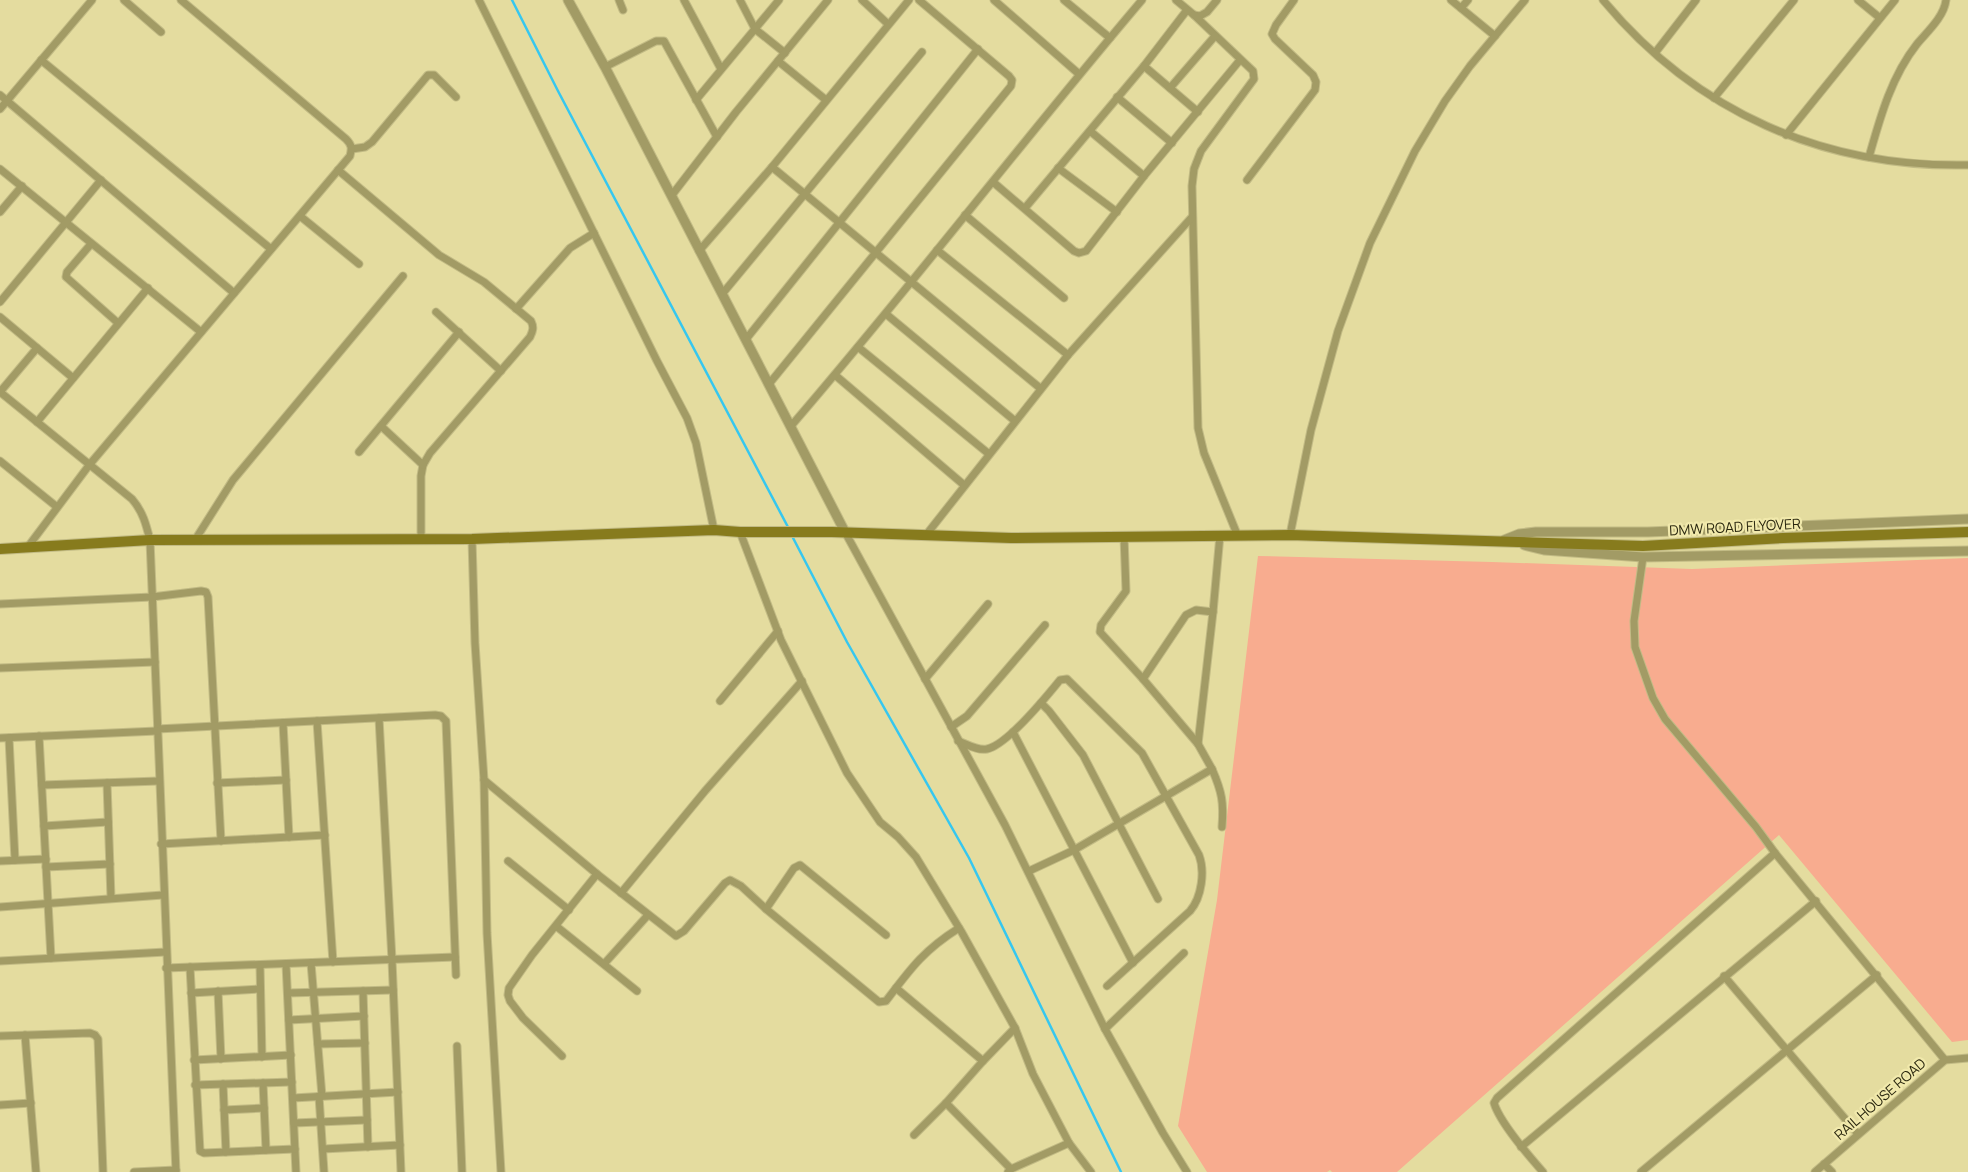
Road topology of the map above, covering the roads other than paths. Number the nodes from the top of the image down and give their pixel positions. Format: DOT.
graph roads {
  1 [pos="92,0"];
  2 [pos="124,0"];
  3 [pos="181,0"];
  4 [pos="479,0"];
  5 [pos="568,0"];
  6 [pos="619,0"];
  7 [pos="684,0"];
  8 [pos="740,0"];
  9 [pos="779,0"];
  10 [pos="828,0"];
  11 [pos="862,0"];
  12 [pos="909,0"];
  13 [pos="919,0"];
  14 [pos="994,0"];
  15 [pos="1064,0"];
  16 [pos="1176,0"];
  17 [pos="1217,0"];
  18 [pos="1294,0"];
  19 [pos="1451,0"];
  20 [pos="1468,0"];
  21 [pos="1525,0"];
  22 [pos="1603,0"];
  23 [pos="1696,0"];
  24 [pos="1794,0"];
  25 [pos="1858,0"];
  26 [pos="1895,0"];
  27 [pos="1946,0"];
  28 [pos="1139,1"];
  29 [pos="1461,8"];
  30 [pos="623,10"];
  31 [pos="1187,10"];
  32 [pos="1194,15"];
  33 [pos="1880,18"];
  34 [pos="888,24"];
  35 [pos="755,29"];
  36 [pos="161,32"];
  37 [pos="1215,36"];
  38 [pos="1495,36"];
  39 [pos="1110,38"];
  40 [pos="978,49"];
  41 [pos="922,52"];
  42 [pos="785,53"];
  43 [pos="1655,53"];
  44 [pos="41,60"];
  45 [pos="1240,60"];
  46 [pos="778,61"];
  47 [pos="1144,66"];
  48 [pos="605,67"];
  49 [pos="722,69"];
  50 [pos="1079,74"];
  51 [pos="1170,88"];
  52 [pos="0,95"];
  53 [pos="456,97"];
  54 [pos="1117,97"];
  55 [pos="1714,98"];
  56 [pos="696,100"];
  57 [pos="826,100"];
  58 [pos="7,101"];
  59 [pos="0,109"];
  60 [pos="1198,112"];
  61 [pos="1090,131"];
  62 [pos="1786,135"];
  63 [pos="717,138"];
  64 [pos="1172,143"];
  65 [pos="352,149"];
  66 [pos="1869,157"];
  67 [pos="1968,165"];
  68 [pos="772,167"];
  69 [pos="1058,168"];
  70 [pos="0,169"];
  71 [pos="338,170"];
  72 [pos="1144,176"];
  73 [pos="101,180"];
  74 [pos="1247,180"];
  75 [pos="993,182"];
  76 [pos="22,186"];
  77 [pos="805,194"];
  78 [pos="672,195"];
  79 [pos="1025,208"];
  80 [pos="0,212"];
  81 [pos="1117,212"];
  82 [pos="965,215"];
  83 [pos="300,216"];
  84 [pos="1192,217"];
  85 [pos="66,222"];
  86 [pos="840,222"];
  87 [pos="594,233"];
  88 [pos="91,244"];
  89 [pos="271,250"];
  90 [pos="938,250"];
  91 [pos="699,251"];
  92 [pos="875,253"];
  93 [pos="359,264"];
  94 [pos="404,276"];
  95 [pos="912,282"];
  96 [pos="148,288"];
  97 [pos="234,293"];
  98 [pos="723,293"];
  99 [pos="1064,298"];
  100 [pos="0,302"];
  101 [pos="516,309"];
  102 [pos="436,312"];
  103 [pos="886,314"];
  104 [pos="0,317"];
  105 [pos="118,323"];
  106 [pos="201,332"];
  107 [pos="458,332"];
  108 [pos="747,338"];
  109 [pos="858,347"];
  110 [pos="37,348"];
  111 [pos="1068,355"];
  112 [pos="501,370"];
  113 [pos="835,375"];
  114 [pos="73,378"];
  115 [pos="769,384"];
  116 [pos="1040,388"];
  117 [pos="0,392"];
  118 [pos="1015,421"];
  119 [pos="37,422"];
  120 [pos="381,426"];
  121 [pos="791,426"];
  122 [pos="359,452"];
  123 [pos="989,454"];
  124 [pos="0,461"];
  125 [pos="90,464"];
  126 [pos="423,464"];
  127 [pos="964,485"];
  128 [pos="57,507"];
  129 [pos="1968,519"];
  130 [pos="714,530"];
  131 [pos="746,532"];
  132 [pos="845,532"];
  133 [pos="1968,532"];
  134 [pos="1237,534"];
  135 [pos="926,535"];
  136 [pos="1220,535"];
  137 [pos="1290,535"];
  138 [pos="1124,536"];
  139 [pos="472,539"];
  140 [pos="150,540"];
  141 [pos="195,540"];
  142 [pos="421,540"];
  143 [pos="1504,540"];
  144 [pos="27,548"];
  145 [pos="0,549"];
  146 [pos="1968,551"];
  147 [pos="1643,557"];
  148 [pos="152,597"];
  149 [pos="0,604"];
  150 [pos="988,604"];
  151 [pos="1213,612"];
  152 [pos="1044,625"];
  153 [pos="778,631"];
  154 [pos="155,662"];
  155 [pos="0,668"];
  156 [pos="925,679"];
  157 [pos="1143,679"];
  158 [pos="802,681"];
  159 [pos="720,701"];
  160 [pos="1041,703"];
  161 [pos="379,718"];
  162 [pos="317,721"];
  163 [pos="283,723"];
  164 [pos="214,726"];
  165 [pos="951,727"];
  166 [pos="157,730"];
  167 [pos="1013,732"];
  168 [pos="39,736"];
  169 [pos="0,738"];
  170 [pos="9,738"];
  171 [pos="958,741"];
  172 [pos="1198,744"];
  173 [pos="1212,769"];
  174 [pos="286,780"];
  175 [pos="484,780"];
  176 [pos="159,781"];
  177 [pos="217,782"];
  178 [pos="107,783"];
  179 [pos="42,786"];
  180 [pos="1165,796"];
  181 [pos="108,822"];
  182 [pos="1118,822"];
  183 [pos="44,826"];
  184 [pos="1222,827"];
  185 [pos="325,835"];
  186 [pos="289,837"];
  187 [pos="221,841"];
  188 [pos="162,844"];
  189 [pos="1074,850"];
  190 [pos="1775,853"];
  191 [pos="46,859"];
  192 [pos="15,860"];
  193 [pos="0,861"];
  194 [pos="508,861"];
  195 [pos="110,864"];
  196 [pos="46,867"];
  197 [pos="1029,871"];
  198 [pos="597,874"];
  199 [pos="621,893"];
  200 [pos="164,895"];
  201 [pos="111,898"];
  202 [pos="1158,899"];
  203 [pos="1816,901"];
  204 [pos="48,902"];
  205 [pos="0,907"];
  206 [pos="766,909"];
  207 [pos="569,910"];
  208 [pos="648,915"];
  209 [pos="556,926"];
  210 [pos="959,928"];
  211 [pos="886,935"];
  212 [pos="166,952"];
  213 [pos="1184,952"];
  214 [pos="455,957"];
  215 [pos="51,958"];
  216 [pos="392,960"];
  217 [pos="0,961"];
  218 [pos="333,962"];
  219 [pos="310,963"];
  220 [pos="1133,963"];
  221 [pos="260,964"];
  222 [pos="286,964"];
  223 [pos="604,964"];
  224 [pos="190,967"];
  225 [pos="166,968"];
  226 [pos="456,975"];
  227 [pos="1877,975"];
  228 [pos="1724,976"];
  229 [pos="1107,986"];
  230 [pos="896,988"];
  231 [pos="260,989"];
  232 [pos="394,990"];
  233 [pos="637,990"];
  234 [pos="218,991"];
  235 [pos="363,991"];
  236 [pos="191,993"];
  237 [pos="288,993"];
  238 [pos="312,993"];
  239 [pos="364,1016"];
  240 [pos="316,1019"];
  241 [pos="289,1020"];
  242 [pos="1015,1028"];
  243 [pos="1105,1029"];
  244 [pos="25,1035"];
  245 [pos="0,1036"];
  246 [pos="365,1043"];
  247 [pos="318,1044"];
  248 [pos="456,1046"];
  249 [pos="1788,1050"];
  250 [pos="291,1055"];
  251 [pos="562,1056"];
  252 [pos="262,1057"];
  253 [pos="1968,1058"];
  254 [pos="221,1059"];
  255 [pos="194,1060"];
  256 [pos="1945,1060"];
  257 [pos="983,1061"];
  258 [pos="292,1082"];
  259 [pos="263,1083"];
  260 [pos="223,1084"];
  261 [pos="196,1085"];
  262 [pos="398,1092"];
  263 [pos="366,1094"];
  264 [pos="320,1096"];
  265 [pos="293,1098"];
  266 [pos="31,1103"];
  267 [pos="946,1103"];
  268 [pos="0,1105"];
  269 [pos="264,1108"];
  270 [pos="224,1110"];
  271 [pos="367,1120"];
  272 [pos="321,1122"];
  273 [pos="294,1124"];
  274 [pos="1858,1134"];
  275 [pos="914,1135"];
  276 [pos="1069,1143"];
  277 [pos="400,1145"];
  278 [pos="368,1147"];
  279 [pos="1521,1147"];
  280 [pos="295,1149"];
  281 [pos="323,1149"];
  282 [pos="266,1150"];
  283 [pos="226,1152"];
  284 [pos="1824,1164"];
  285 [pos="1009,1170"];
  286 [pos="176,1171"];
  287 [pos="1088,1171"];
  288 [pos="36,1172"];
  289 [pos="103,1172"];
  290 [pos="134,1172"];
  291 [pos="296,1172"];
  292 [pos="324,1172"];
  293 [pos="401,1172"];
  294 [pos="462,1172"];
  295 [pos="500,1172"];
  296 [pos="1187,1172"];
  297 [pos="1543,1172"];
  298 [pos="1641,1172"];
  299 [pos="1814,1172"];
  300 [pos="1832,1172"];
  1 -- 44 [label="street"];
  2 -- 36 [label="street"];
  3 -- 65 [label="street"];
  4 -- 87 [label="street"];
  5 -- 48 [label="street"];
  6 -- 30 [label="street"];
  7 -- 49 [label="street"];
  8 -- 35 [label="street"];
  9 -- 35 [label="street"];
  10 -- 42 [label="street"];
  11 -- 34 [label="street"];
  12 -- 34 [label="street"];
  13 -- 40 [label="street"];
  14 -- 50 [label="street"];
  15 -- 39 [label="street"];
  16 -- 31 [label="street"];
  17 -- 32 [label="street"];
  18 -- 74 [label="street"];
  19 -- 29 [label="street"];
  20 -- 29 [label="street"];
  21 -- 38 [label="street"];
  22 -- 43 [label="street"];
  23 -- 43 [label="street"];
  24 -- 55 [label="street"];
  25 -- 33 [label="street"];
  26 -- 33 [label="street"];
  27 -- 66 [label="street"];
  28 -- 39 [label="street"];
  29 -- 38 [label="street"];
  31 -- 32 [label="street"];
  31 -- 47 [label="street"];
  32 -- 37 [label="street"];
  33 -- 62 [label="street"];
  34 -- 57 [label="street"];
  35 -- 42 [label="street"];
  35 -- 49 [label="street"];
  37 -- 45 [label="street"];
  37 -- 51 [label="street"];
  38 -- 137 [label="street"];
  39 -- 50 [label="street"];
  40 -- 86 [label="street"];
  40 -- 92 [label="street"];
  41 -- 77 [label="street"];
  42 -- 46 [label="street"];
  43 -- 55 [label="street"];
  44 -- 58 [label="street"];
  44 -- 89 [label="street"];
  45 -- 60 [label="street"];
  45 -- 84 [label="street"];
  46 -- 57 [label="street"];
  46 -- 63 [label="street"];
  47 -- 51 [label="street"];
  47 -- 54 [label="street"];
  48 -- 56 [label="street"];
  48 -- 78 [label="street"];
  49 -- 56 [label="street"];
  50 -- 75 [label="street"];
  51 -- 60 [label="street"];
  52 -- 58 [label="street"];
  53 -- 65 [label="street"];
  54 -- 61 [label="street"];
  54 -- 64 [label="street"];
  55 -- 62 [label="street"];
  56 -- 63 [label="street"];
  57 -- 68 [label="street"];
  58 -- 59 [label="street"];
  58 -- 73 [label="street"];
  60 -- 64 [label="street"];
  61 -- 69 [label="street"];
  61 -- 72 [label="street"];
  62 -- 66 [label="street"];
  63 -- 78 [label="street"];
  64 -- 72 [label="street"];
  65 -- 71 [label="street"];
  66 -- 67 [label="street"];
  68 -- 77 [label="street"];
  68 -- 91 [label="street"];
  69 -- 79 [label="street"];
  69 -- 81 [label="street"];
  70 -- 76 [label="street"];
  71 -- 83 [label="street"];
  71 -- 101 [label="street"];
  72 -- 81 [label="street"];
  73 -- 85 [label="street"];
  73 -- 97 [label="street"];
  75 -- 79 [label="street"];
  75 -- 82 [label="street"];
  76 -- 80 [label="street"];
  76 -- 85 [label="street"];
  77 -- 86 [label="street"];
  77 -- 98 [label="street"];
  78 -- 91 [label="street"];
  79 -- 81 [label="street"];
  82 -- 90 [label="street"];
  82 -- 99 [label="street"];
  83 -- 89 [label="street"];
  83 -- 93 [label="street"];
  84 -- 111 [label="street"];
  84 -- 134 [label="street"];
  85 -- 88 [label="street"];
  85 -- 100 [label="street"];
  86 -- 92 [label="street"];
  86 -- 108 [label="street"];
  87 -- 101 [label="street"];
  87 -- 130 [label="street"];
  88 -- 96 [label="street"];
  88 -- 105 [label="street"];
  89 -- 97 [label="street"];
  90 -- 95 [label="street"];
  90 -- 111 [label="street"];
  91 -- 98 [label="street"];
  92 -- 95 [label="street"];
  92 -- 115 [label="street"];
  94 -- 141 [label="street"];
  95 -- 103 [label="street"];
  95 -- 116 [label="street"];
  96 -- 105 [label="street"];
  96 -- 106 [label="street"];
  97 -- 106 [label="street"];
  98 -- 108 [label="street"];
  101 -- 112 [label="street"];
  102 -- 107 [label="street"];
  103 -- 109 [label="street"];
  103 -- 118 [label="street"];
  104 -- 110 [label="street"];
  105 -- 114 [label="street"];
  106 -- 125 [label="street"];
  107 -- 112 [label="street"];
  107 -- 120 [label="street"];
  108 -- 115 [label="street"];
  109 -- 113 [label="street"];
  109 -- 123 [label="street"];
  110 -- 114 [label="street"];
  110 -- 117 [label="street"];
  111 -- 116 [label="street"];
  112 -- 126 [label="street"];
  113 -- 121 [label="street"];
  113 -- 127 [label="street"];
  114 -- 119 [label="street"];
  115 -- 121 [label="street"];
  116 -- 118 [label="street"];
  117 -- 119 [label="street"];
  118 -- 123 [label="street"];
  119 -- 125 [label="street"];
  120 -- 122 [label="street"];
  120 -- 126 [label="street"];
  121 -- 132 [label="street"];
  123 -- 127 [label="street"];
  124 -- 128 [label="street"];
  125 -- 128 [label="street"];
  125 -- 140 [label="street"];
  126 -- 142 [label="street"];
  127 -- 135 [label="street"];
  128 -- 144 [label="street"];
  129 -- 143 [label="street"];
  130 -- 131 [label="main road, DMW ROAD FLYOVER"];
  130 -- 139 [label="main road, DMW ROAD FLYOVER"];
  131 -- 132 [label="main road, DMW ROAD FLYOVER"];
  131 -- 153 [label="street"];
  132 -- 135 [label="main road, DMW ROAD FLYOVER"];
  132 -- 156 [label="street"];
  133 -- 143 [label="main road, DMW ROAD FLYOVER"];
  134 -- 136 [label="main road, DMW ROAD FLYOVER"];
  134 -- 137 [label="main road, DMW ROAD FLYOVER"];
  135 -- 138 [label="main road, DMW ROAD FLYOVER"];
  136 -- 138 [label="main road, DMW ROAD FLYOVER"];
  136 -- 151 [label="street"];
  137 -- 143 [label="main road, DMW ROAD FLYOVER"];
  138 -- 157 [label="street"];
  139 -- 142 [label="main road, DMW ROAD FLYOVER"];
  139 -- 175 [label="street"];
  140 -- 141 [label="main road, DMW ROAD FLYOVER"];
  140 -- 144 [label="main road, DMW ROAD FLYOVER"];
  140 -- 148 [label="street"];
  141 -- 142 [label="main road, DMW ROAD FLYOVER"];
  143 -- 147 [label="street"];
  144 -- 145 [label="main road, DMW ROAD FLYOVER"];
  146 -- 147 [label="street"];
  147 -- 190 [label="street"];
  148 -- 149 [label="street"];
  148 -- 154 [label="street"];
  148 -- 164 [label="street"];
  150 -- 156 [label="street"];
  151 -- 157 [label="street"];
  151 -- 172 [label="street"];
  152 -- 165 [label="street"];
  153 -- 158 [label="street"];
  153 -- 159 [label="street"];
  154 -- 155 [label="street"];
  154 -- 166 [label="street"];
  156 -- 165 [label="street"];
  157 -- 172 [label="street"];
  158 -- 199 [label="street"];
  158 -- 210 [label="street"];
  160 -- 167 [label="street"];
  160 -- 180 [label="street"];
  160 -- 182 [label="street"];
  161 -- 162 [label="street"];
  161 -- 214 [label="street"];
  161 -- 216 [label="street"];
  162 -- 163 [label="street"];
  162 -- 185 [label="street"];
  163 -- 164 [label="street"];
  163 -- 174 [label="street"];
  164 -- 166 [label="street"];
  164 -- 177 [label="street"];
  165 -- 171 [label="street"];
  166 -- 168 [label="street"];
  166 -- 176 [label="street"];
  167 -- 171 [label="street"];
  167 -- 189 [label="street"];
  168 -- 170 [label="street"];
  168 -- 179 [label="street"];
  169 -- 170 [label="street"];
  170 -- 192 [label="street"];
  171 -- 197 [label="street"];
  172 -- 173 [label="street"];
  173 -- 180 [label="street"];
  173 -- 184 [label="street"];
  174 -- 177 [label="street"];
  174 -- 186 [label="street"];
  175 -- 198 [label="street"];
  175 -- 295 [label="street"];
  176 -- 178 [label="street"];
  176 -- 188 [label="street"];
  177 -- 187 [label="street"];
  178 -- 179 [label="street"];
  178 -- 181 [label="street"];
  179 -- 183 [label="street"];
  180 -- 182 [label="street"];
  180 -- 220 [label="street"];
  181 -- 183 [label="street"];
  181 -- 195 [label="street"];
  182 -- 189 [label="street"];
  182 -- 202 [label="street"];
  183 -- 191 [label="street"];
  185 -- 186 [label="street"];
  185 -- 218 [label="street"];
  186 -- 187 [label="street"];
  187 -- 188 [label="street"];
  188 -- 200 [label="street"];
  189 -- 197 [label="street"];
  189 -- 220 [label="street"];
  190 -- 203 [label="street"];
  190 -- 279 [label="street"];
  191 -- 192 [label="street"];
  191 -- 196 [label="street"];
  192 -- 193 [label="street"];
  194 -- 207 [label="street"];
  195 -- 196 [label="street"];
  195 -- 201 [label="street"];
  196 -- 204 [label="street"];
  197 -- 243 [label="street"];
  198 -- 199 [label="street"];
  198 -- 207 [label="street"];
  199 -- 208 [label="street"];
  200 -- 201 [label="street"];
  200 -- 212 [label="street"];
  201 -- 204 [label="street"];
  203 -- 227 [label="street"];
  203 -- 228 [label="street"];
  204 -- 205 [label="street"];
  204 -- 215 [label="street"];
  206 -- 208 [label="street"];
  206 -- 211 [label="street"];
  206 -- 230 [label="street"];
  207 -- 209 [label="street"];
  208 -- 223 [label="street"];
  209 -- 223 [label="street"];
  209 -- 251 [label="street"];
  210 -- 230 [label="street"];
  210 -- 242 [label="street"];
  212 -- 215 [label="street"];
  212 -- 225 [label="street"];
  213 -- 243 [label="street"];
  214 -- 216 [label="street"];
  214 -- 226 [label="street"];
  215 -- 217 [label="street"];
  216 -- 218 [label="street"];
  216 -- 232 [label="street"];
  218 -- 219 [label="street"];
  219 -- 222 [label="street"];
  219 -- 238 [label="street"];
  220 -- 229 [label="street"];
  221 -- 222 [label="street"];
  221 -- 224 [label="street"];
  221 -- 231 [label="street"];
  222 -- 237 [label="street"];
  223 -- 233 [label="street"];
  224 -- 225 [label="street"];
  224 -- 236 [label="street"];
  225 -- 286 [label="street"];
  227 -- 249 [label="street"];
  227 -- 256 [label="street"];
  228 -- 249 [label="street"];
  228 -- 279 [label="street"];
  230 -- 257 [label="street"];
  231 -- 234 [label="street"];
  231 -- 252 [label="street"];
  232 -- 235 [label="street"];
  232 -- 262 [label="street"];
  234 -- 236 [label="street"];
  234 -- 254 [label="street"];
  235 -- 238 [label="street"];
  235 -- 239 [label="street"];
  236 -- 255 [label="street"];
  237 -- 238 [label="street"];
  237 -- 241 [label="street"];
  238 -- 240 [label="street"];
  239 -- 240 [label="street"];
  239 -- 246 [label="street"];
  240 -- 241 [label="street"];
  240 -- 247 [label="street"];
  241 -- 250 [label="street"];
  242 -- 257 [label="street"];
  242 -- 276 [label="street"];
  243 -- 296 [label="street"];
  244 -- 245 [label="street"];
  244 -- 266 [label="street"];
  244 -- 289 [label="street"];
  246 -- 247 [label="street"];
  246 -- 263 [label="street"];
  247 -- 264 [label="street"];
  248 -- 294 [label="street"];
  249 -- 274 [label="street"];
  249 -- 298 [label="street"];
  250 -- 252 [label="street"];
  250 -- 258 [label="street"];
  252 -- 254 [label="street"];
  253 -- 256 [label="street, RAIL HOUSE ROAD"];
  254 -- 255 [label="street"];
  255 -- 261 [label="street"];
  256 -- 274 [label="street, RAIL HOUSE ROAD"];
  257 -- 267 [label="street"];
  258 -- 259 [label="street"];
  258 -- 265 [label="street"];
  259 -- 260 [label="street"];
  259 -- 269 [label="street"];
  260 -- 261 [label="street"];
  260 -- 270 [label="street"];
  261 -- 283 [label="street"];
  262 -- 263 [label="street"];
  262 -- 277 [label="street"];
  263 -- 264 [label="street"];
  263 -- 271 [label="street"];
  264 -- 265 [label="street"];
  264 -- 272 [label="street"];
  265 -- 273 [label="street"];
  266 -- 268 [label="street"];
  266 -- 288 [label="street"];
  267 -- 275 [label="street"];
  267 -- 285 [label="street"];
  269 -- 270 [label="street"];
  269 -- 282 [label="street"];
  270 -- 283 [label="street"];
  271 -- 272 [label="street"];
  271 -- 278 [label="street"];
  272 -- 273 [label="street"];
  272 -- 281 [label="street"];
  273 -- 280 [label="street"];
  274 -- 284 [label="street, RAIL HOUSE ROAD"];
  276 -- 285 [label="street"];
  276 -- 287 [label="street"];
  277 -- 278 [label="street"];
  277 -- 293 [label="street"];
  278 -- 281 [label="street"];
  279 -- 297 [label="street"];
  280 -- 282 [label="street"];
  280 -- 291 [label="street"];
  281 -- 292 [label="street"];
  282 -- 283 [label="street"];
  284 -- 299 [label="street, RAIL HOUSE ROAD"];
  284 -- 300 [label="street"];
  286 -- 290 [label="street"];
}
